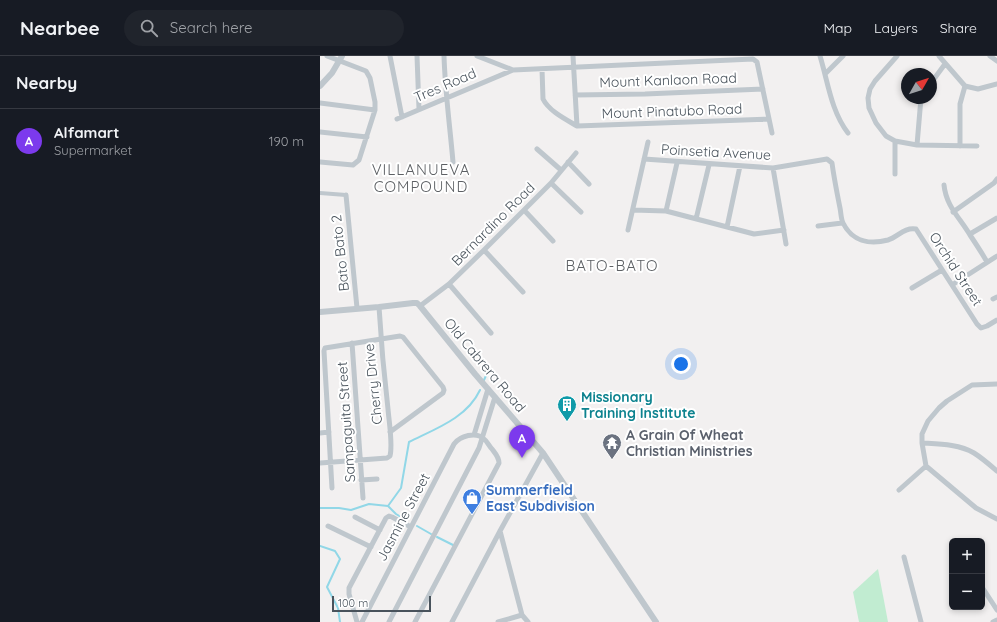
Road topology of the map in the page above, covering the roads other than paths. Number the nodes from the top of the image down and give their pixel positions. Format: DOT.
graph roads {
  1 [pos="327,56"];
  2 [pos="390,56"];
  3 [pos="417,56"];
  4 [pos="444,56"];
  5 [pos="477,56"];
  6 [pos="573,56"];
  7 [pos="820,56"];
  8 [pos="843,56"];
  9 [pos="897,56"];
  10 [pos="938,56"];
  11 [pos="990,56"];
  12 [pos="341,58"];
  13 [pos="997,61"];
  14 [pos="945,64"];
  15 [pos="574,67"];
  16 [pos="542,68"];
  17 [pos="513,70"];
  18 [pos="825,74"];
  19 [pos="937,75"];
  20 [pos="997,84"];
  21 [pos="320,86"];
  22 [pos="965,86"];
  23 [pos="763,89"];
  24 [pos="575,96"];
  25 [pos="447,97"];
  26 [pos="320,103"];
  27 [pos="920,104"];
  28 [pos="419,109"];
  29 [pos="375,110"];
  30 [pos="402,117"];
  31 [pos="397,119"];
  32 [pos="769,119"];
  33 [pos="577,126"];
  34 [pos="320,132"];
  35 [pos="772,134"];
  36 [pos="848,134"];
  37 [pos="367,137"];
  38 [pos="895,141"];
  39 [pos="648,142"];
  40 [pos="917,145"];
  41 [pos="960,146"];
  42 [pos="977,146"];
  43 [pos="537,149"];
  44 [pos="576,153"];
  45 [pos="644,160"];
  46 [pos="320,162"];
  47 [pos="453,162"];
  48 [pos="568,162"];
  49 [pos="677,162"];
  50 [pos="709,165"];
  51 [pos="740,166"];
  52 [pos="773,168"];
  53 [pos="561,170"];
  54 [pos="895,174"];
  55 [pos="997,179"];
  56 [pos="551,183"];
  57 [pos="589,184"];
  58 [pos="944,185"];
  59 [pos="320,193"];
  60 [pos="346,195"];
  61 [pos="524,210"];
  62 [pos="633,210"];
  63 [pos="666,210"];
  64 [pos="581,212"];
  65 [pos="954,212"];
  66 [pos="997,218"];
  67 [pos="696,219"];
  68 [pos="842,223"];
  69 [pos="818,226"];
  70 [pos="727,227"];
  71 [pos="628,230"];
  72 [pos="784,230"];
  73 [pos="970,234"];
  74 [pos="553,241"];
  75 [pos="786,244"];
  76 [pos="484,250"];
  77 [pos="997,256"];
  78 [pos="987,262"];
  79 [pos="942,270"];
  80 [pos="449,284"];
  81 [pos="952,285"];
  82 [pos="912,288"];
  83 [pos="523,292"];
  84 [pos="420,306"];
  85 [pos="379,307"];
  86 [pos="357,308"];
  87 [pos="320,312"];
  88 [pos="997,320"];
  89 [pos="491,333"];
  90 [pos="380,339"];
  91 [pos="352,344"];
  92 [pos="997,384"];
  93 [pos="488,389"];
  94 [pos="495,397"];
  95 [pos="328,432"];
  96 [pos="390,432"];
  97 [pos="320,434"];
  98 [pos="474,435"];
  99 [pos="483,437"];
  100 [pos="922,443"];
  101 [pos="544,453"];
  102 [pos="360,459"];
  103 [pos="330,462"];
  104 [pos="320,463"];
  105 [pos="926,466"];
  106 [pos="997,471"];
  107 [pos="377,479"];
  108 [pos="361,480"];
  109 [pos="332,488"];
  110 [pos="899,490"];
  111 [pos="363,498"];
  112 [pos="355,517"];
  113 [pos="997,519"];
  114 [pos="328,526"];
  115 [pos="411,527"];
  116 [pos="380,530"];
  117 [pos="500,531"];
  118 [pos="371,548"];
  119 [pos="904,557"];
  120 [pos="985,592"];
  121 [pos="997,610"];
  122 [pos="522,615"];
  123 [pos="997,620"];
  124 [pos="390,621"];
  125 [pos="357,622"];
  126 [pos="362,622"];
  127 [pos="397,622"];
  128 [pos="415,622"];
  129 [pos="452,622"];
  130 [pos="498,622"];
  131 [pos="528,622"];
  132 [pos="656,622"];
  133 [pos="921,622"];
  134 [pos="993,622"];
  1 -- 12 [label="street"];
  2 -- 30 [label="street"];
  3 -- 28 [label="street"];
  4 -- 25 [label="street"];
  5 -- 17 [label="street"];
  6 -- 15 [label="street"];
  7 -- 18 [label="street"];
  8 -- 18 [label="street"];
  9 -- 38 [label="street"];
  10 -- 14 [label="street"];
  11 -- 13 [label="street"];
  12 -- 21 [label="street"];
  12 -- 29 [label="street"];
  14 -- 19 [label="street"];
  14 -- 22 [label="street"];
  15 -- 16 [label="street, Tres Road"];
  15 -- 23 [label="street, Tres Road"];
  15 -- 24 [label="street"];
  16 -- 17 [label="street, Tres Road"];
  16 -- 33 [label="street"];
  17 -- 25 [label="street, Tres Road"];
  18 -- 36 [label="street"];
  20 -- 22 [label="street"];
  22 -- 41 [label="street"];
  23 -- 24 [label="street, Mount Kanlaon Road"];
  23 -- 32 [label="street"];
  24 -- 33 [label="street"];
  25 -- 28 [label="street, Tres Road"];
  25 -- 47 [label="street"];
  26 -- 29 [label="street"];
  27 -- 40 [label="street"];
  28 -- 30 [label="street, Tres Road"];
  29 -- 37 [label="street"];
  30 -- 31 [label="street, Tres Road"];
  32 -- 33 [label="street, Mount Pinatubo Road"];
  32 -- 35 [label="street"];
  34 -- 37 [label="street"];
  37 -- 46 [label="street"];
  38 -- 40 [label="street"];
  38 -- 54 [label="street"];
  39 -- 45 [label="street"];
  40 -- 41 [label="street"];
  41 -- 42 [label="street"];
  43 -- 53 [label="street"];
  44 -- 48 [label="street, Bernardino Road"];
  45 -- 49 [label="street, Poinsetia Avenue"];
  45 -- 62 [label="street"];
  48 -- 53 [label="street, Bernardino Road"];
  48 -- 57 [label="street"];
  49 -- 50 [label="street, Poinsetia Avenue"];
  49 -- 63 [label="street"];
  50 -- 51 [label="street, Poinsetia Avenue"];
  50 -- 67 [label="street"];
  51 -- 52 [label="street, Poinsetia Avenue"];
  51 -- 70 [label="street"];
  52 -- 68 [label="street, Poinsetia Avenue"];
  52 -- 72 [label="street"];
  53 -- 56 [label="street, Bernardino Road"];
  55 -- 65 [label="street"];
  56 -- 61 [label="street, Bernardino Road"];
  56 -- 64 [label="street"];
  58 -- 65 [label="street"];
  59 -- 60 [label="street"];
  60 -- 86 [label="street, Bato Bato 2"];
  61 -- 74 [label="street"];
  61 -- 76 [label="street, Bernardino Road"];
  62 -- 63 [label="street"];
  62 -- 71 [label="street"];
  63 -- 67 [label="street"];
  65 -- 73 [label="street"];
  66 -- 73 [label="street"];
  67 -- 70 [label="street"];
  68 -- 69 [label="street"];
  68 -- 79 [label="street, Orchid Street"];
  70 -- 72 [label="street"];
  72 -- 75 [label="street"];
  73 -- 78 [label="street"];
  76 -- 80 [label="street, Bernardino Road"];
  76 -- 83 [label="street"];
  77 -- 78 [label="street"];
  78 -- 81 [label="street"];
  79 -- 81 [label="street, Orchid Street"];
  79 -- 82 [label="street"];
  80 -- 84 [label="street, Bernardino Road"];
  80 -- 89 [label="street"];
  81 -- 88 [label="street, Orchid Street"];
  84 -- 85 [label="street"];
  84 -- 93 [label="street, Old Cabrera Road"];
  85 -- 86 [label="street"];
  85 -- 90 [label="street, Cherry Drive"];
  86 -- 87 [label="street"];
  90 -- 91 [label="street"];
  90 -- 96 [label="street, Cherry Drive"];
  90 -- 96 [label="street"];
  91 -- 95 [label="street"];
  91 -- 102 [label="street, Sampaguita Street"];
  92 -- 100 [label="street"];
  93 -- 94 [label="street, Old Cabrera Road"];
  93 -- 98 [label="street"];
  94 -- 99 [label="street"];
  94 -- 101 [label="street, Old Cabrera Road"];
  95 -- 97 [label="street"];
  95 -- 103 [label="street"];
  96 -- 102 [label="street, Cherry Drive"];
  98 -- 99 [label="street"];
  98 -- 115 [label="street, Jasmine Street"];
  99 -- 124 [label="street"];
  99 -- 128 [label="street"];
  100 -- 105 [label="street"];
  100 -- 106 [label="street"];
  101 -- 117 [label="street"];
  101 -- 132 [label="street, Old Cabrera Road"];
  102 -- 103 [label="street"];
  102 -- 108 [label="street, Sampaguita Street"];
  103 -- 104 [label="street"];
  103 -- 109 [label="street"];
  105 -- 110 [label="street"];
  105 -- 113 [label="street"];
  107 -- 108 [label="street"];
  108 -- 111 [label="street, Sampaguita Street"];
  112 -- 116 [label="street"];
  114 -- 118 [label="street"];
  115 -- 116 [label="street"];
  115 -- 126 [label="street, Jasmine Street"];
  116 -- 118 [label="street"];
  117 -- 122 [label="street"];
  117 -- 129 [label="street"];
  118 -- 125 [label="street"];
  119 -- 133 [label="street"];
  120 -- 121 [label="street"];
  122 -- 130 [label="street"];
  122 -- 131 [label="street"];
  123 -- 134 [label="street"];
  124 -- 127 [label="street"];
}
